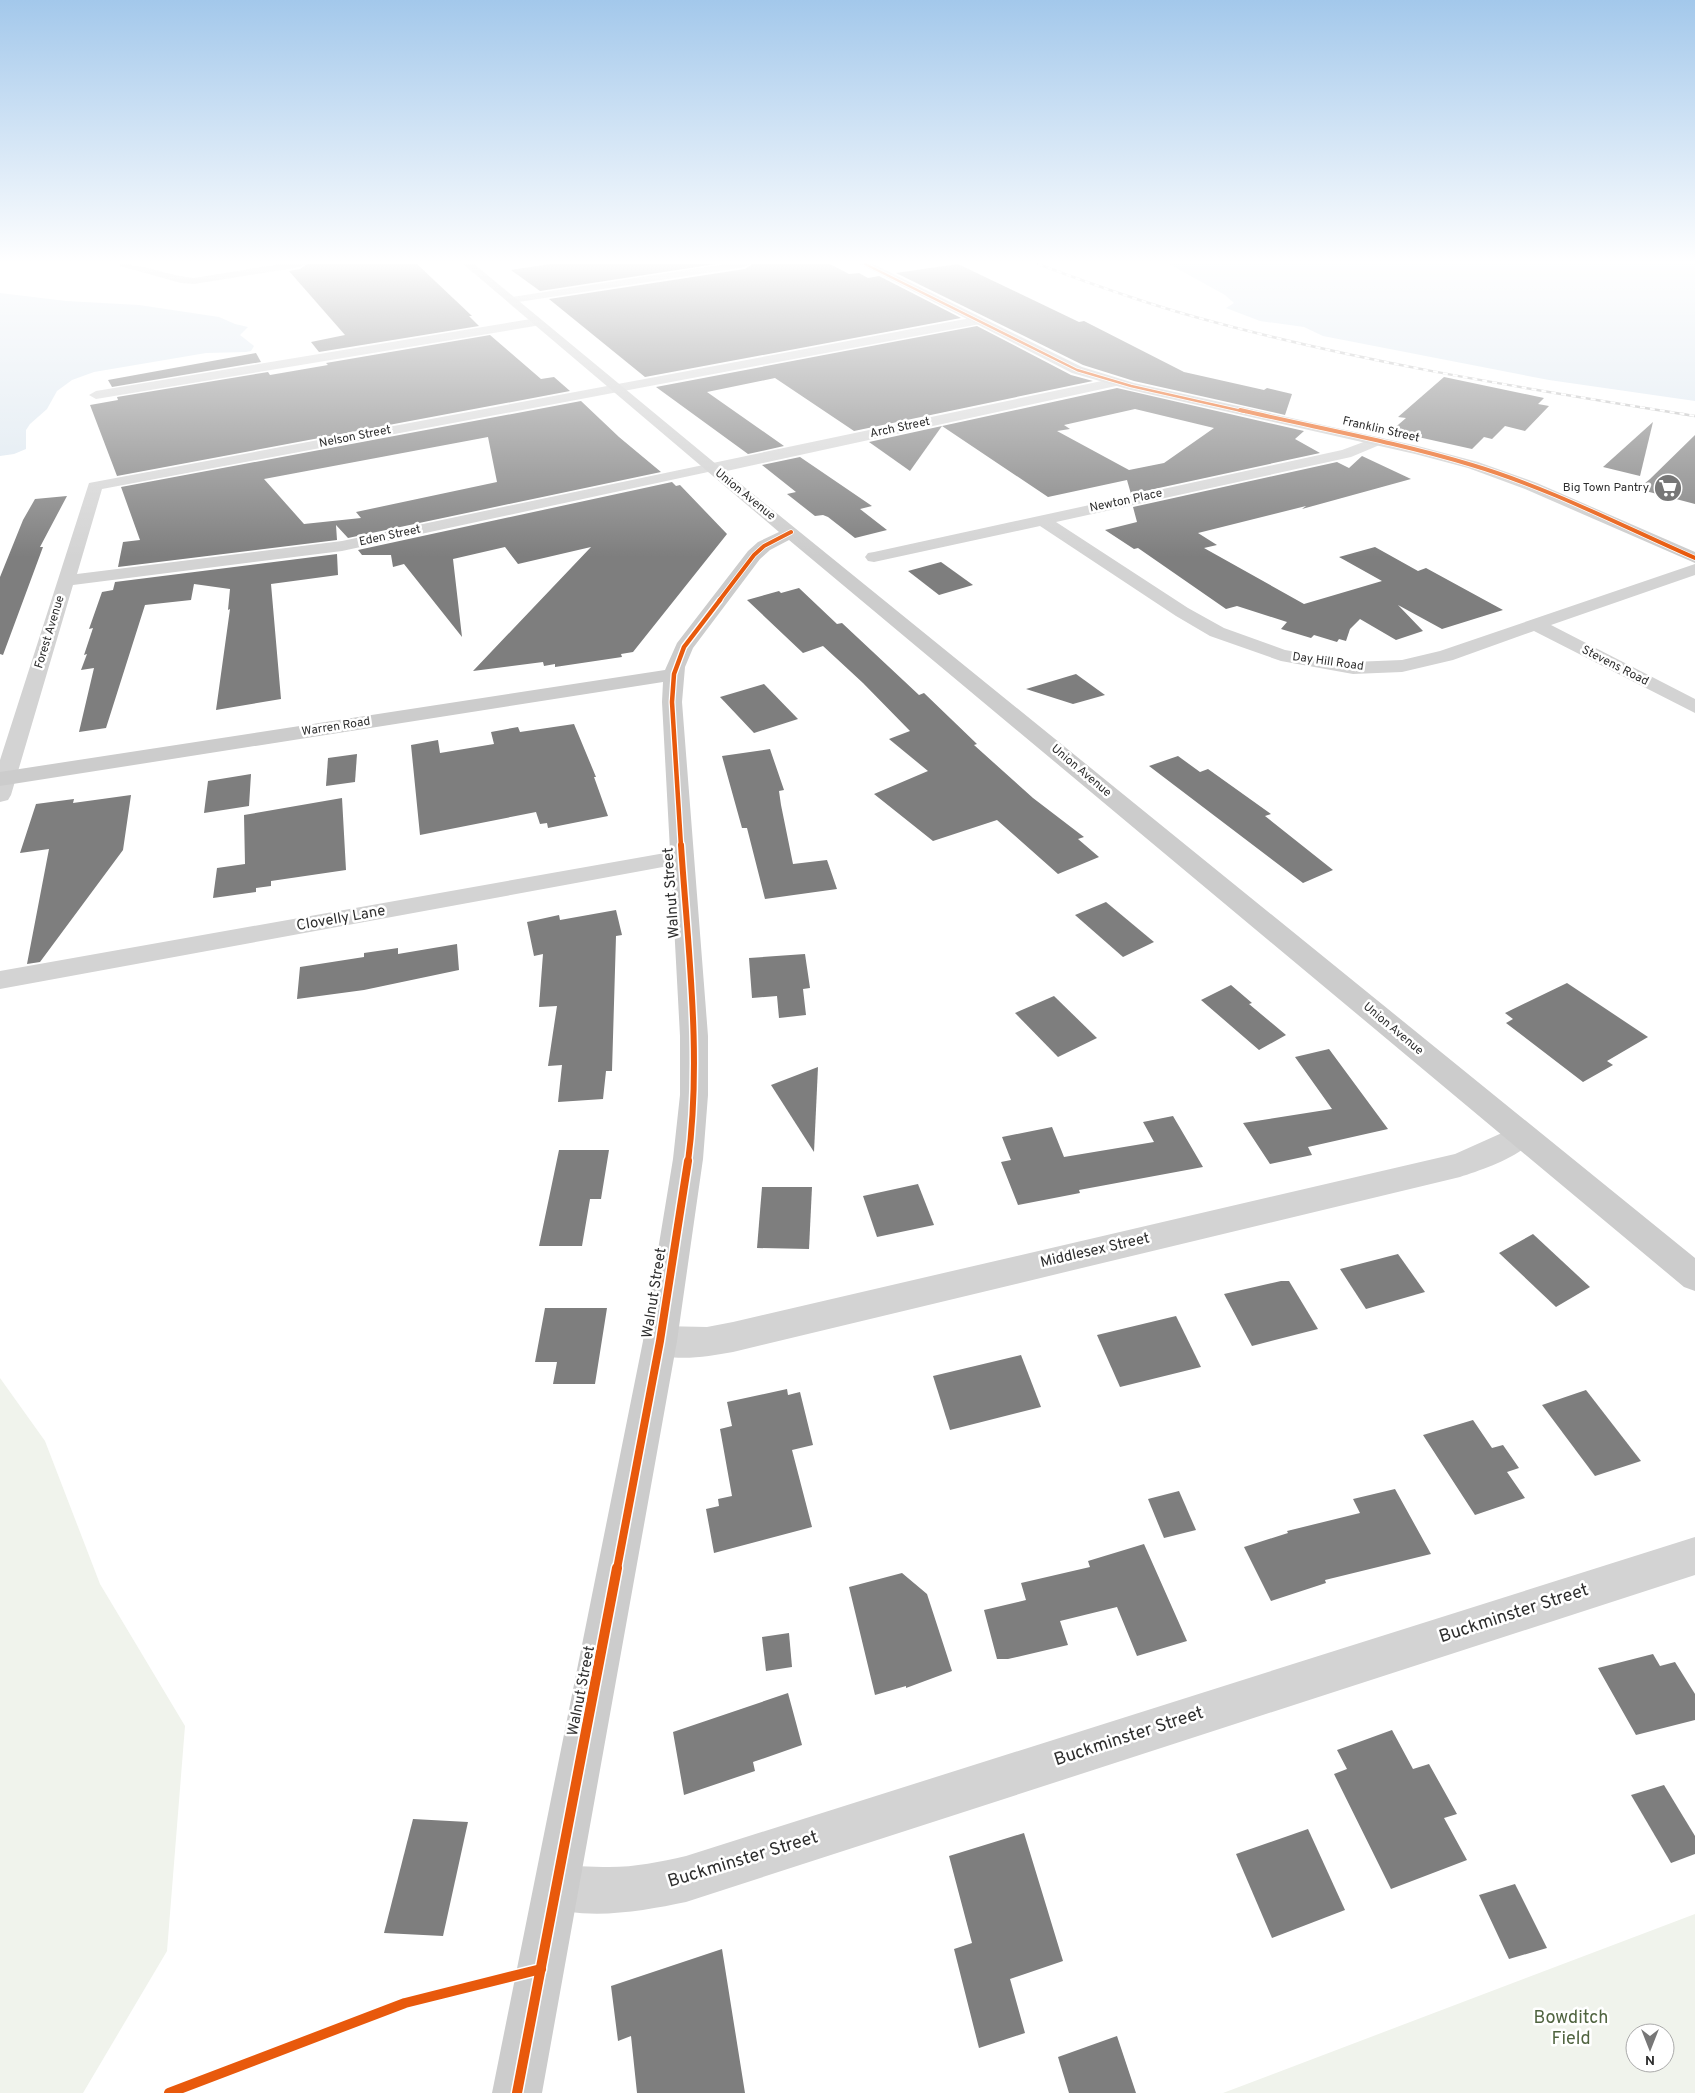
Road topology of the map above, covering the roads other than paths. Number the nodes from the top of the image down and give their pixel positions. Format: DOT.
graph roads {
  1 [pos="297,362"];
  2 [pos="584,362"];
  3 [pos="757,362"];
  4 [pos="1058,362"];
  5 [pos="1116,382"];
  6 [pos="616,388"];
  7 [pos="96,395"];
  8 [pos="1377,441"];
  9 [pos="712,468"];
  10 [pos="95,486"];
  11 [pos="1042,520"];
  12 [pos="791,532"];
  13 [pos="874,557"];
  14 [pos="1695,558"];
  15 [pos="1695,569"];
  16 [pos="65,580"];
  17 [pos="1536,625"];
  18 [pos="673,675"];
  19 [pos="1695,707"];
  20 [pos="2,784"];
  21 [pos="682,857"];
  22 [pos="0,980"];
  23 [pos="1522,1135"];
  24 [pos="1695,1277"];
  25 [pos="660,1341"];
  26 [pos="1695,1556"];
  27 [pos="557,1888"];
  28 [pos="518,2093"];
  1 -- 7 [label="street"];
  2 -- 6 [label="street, Union Avenue"];
  3 -- 6 [label="street, Nelson Street"];
  4 -- 5 [label="street, Franklin Street"];
  5 -- 8 [label="street, Franklin Street"];
  5 -- 9 [label="street, Arch Street"];
  6 -- 9 [label="street, Union Avenue"];
  6 -- 10 [label="street, Nelson Street"];
  8 -- 11 [label="street, Newton Place"];
  8 -- 14 [label="street, Franklin Street"];
  9 -- 12 [label="street, Union Avenue"];
  9 -- 16 [label="street, Eden Street"];
  10 -- 16 [label="street, Forest Avenue"];
  11 -- 13 [label="street, Newton Place"];
  11 -- 17 [label="street, Day Hill Road"];
  12 -- 18 [label="street, Walnut Street"];
  12 -- 23 [label="street, Union Avenue"];
  15 -- 17 [label="street, Day Hill Road"];
  16 -- 20 [label="street, Forest Avenue"];
  17 -- 19 [label="street, Stevens Road"];
  18 -- 20 [label="street, Warren Road"];
  18 -- 21 [label="street, Walnut Street"];
  21 -- 22 [label="street, Clovelly Lane"];
  21 -- 25 [label="street, Walnut Street"];
  23 -- 24 [label="street, Union Avenue"];
  23 -- 25 [label="street, Middlesex Street"];
  25 -- 27 [label="street, Walnut Street"];
  26 -- 27 [label="street, Buckminster Street"];
  27 -- 28 [label="street, Walnut Street"];
}
